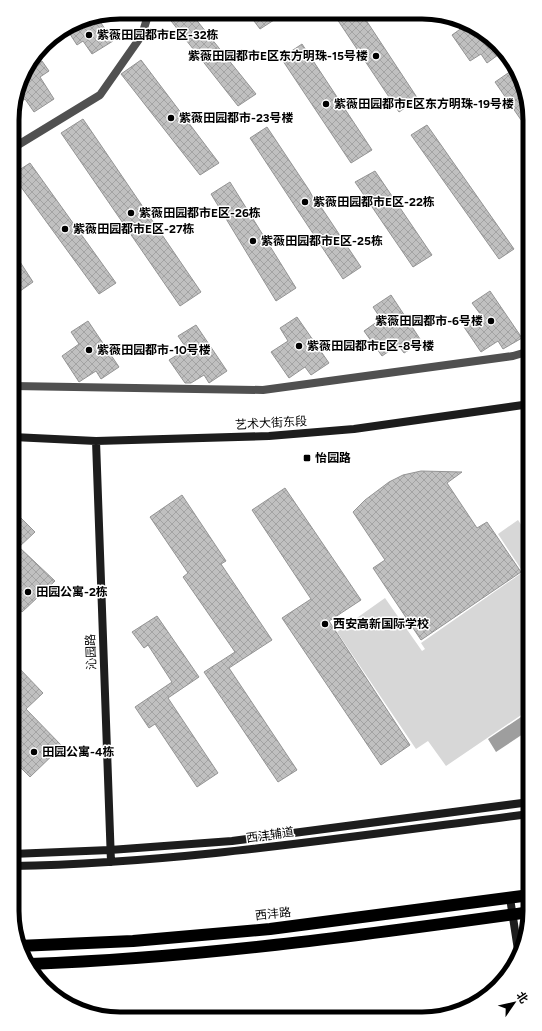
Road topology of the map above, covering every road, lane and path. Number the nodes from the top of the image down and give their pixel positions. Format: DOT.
graph roads {
  1 [pos="147,19"];
  2 [pos="19,144"];
  3 [pos="523,353"];
  4 [pos="19,386"];
  5 [pos="523,405"];
  6 [pos="19,437"];
  7 [pos="96,441"];
  8 [pos="523,803"];
  9 [pos="523,815"];
  10 [pos="110,850"];
  11 [pos="19,854"];
  12 [pos="110,862"];
  13 [pos="19,866"];
  14 [pos="523,896"];
  15 [pos="510,898"];
  16 [pos="523,913"];
  17 [pos="512,914"];
  18 [pos="25,946"];
  19 [pos="517,946"];
  20 [pos="34,964"];
  1 -- 2 [label="street"];
  3 -- 4 [label="street"];
  5 -- 7 [label="street, 艺术大街东段"];
  6 -- 7 [label="street, 艺术大街东段"];
  7 -- 10 [label="street, 沁园路"];
  8 -- 10 [label="street, 西沣辅道"];
  9 -- 12 [label="street, 西沣辅道"];
  10 -- 11 [label="street, 西沣辅道"];
  10 -- 12 [label="street, 沁园路"];
  12 -- 13 [label="street, 西沣辅道"];
  14 -- 15 [label="highway, 西沣路"];
  15 -- 17 [label="street"];
  15 -- 18 [label="highway, 西沣路"];
  16 -- 17 [label="highway"];
  17 -- 19 [label="street"];
  17 -- 20 [label="highway"];
}
